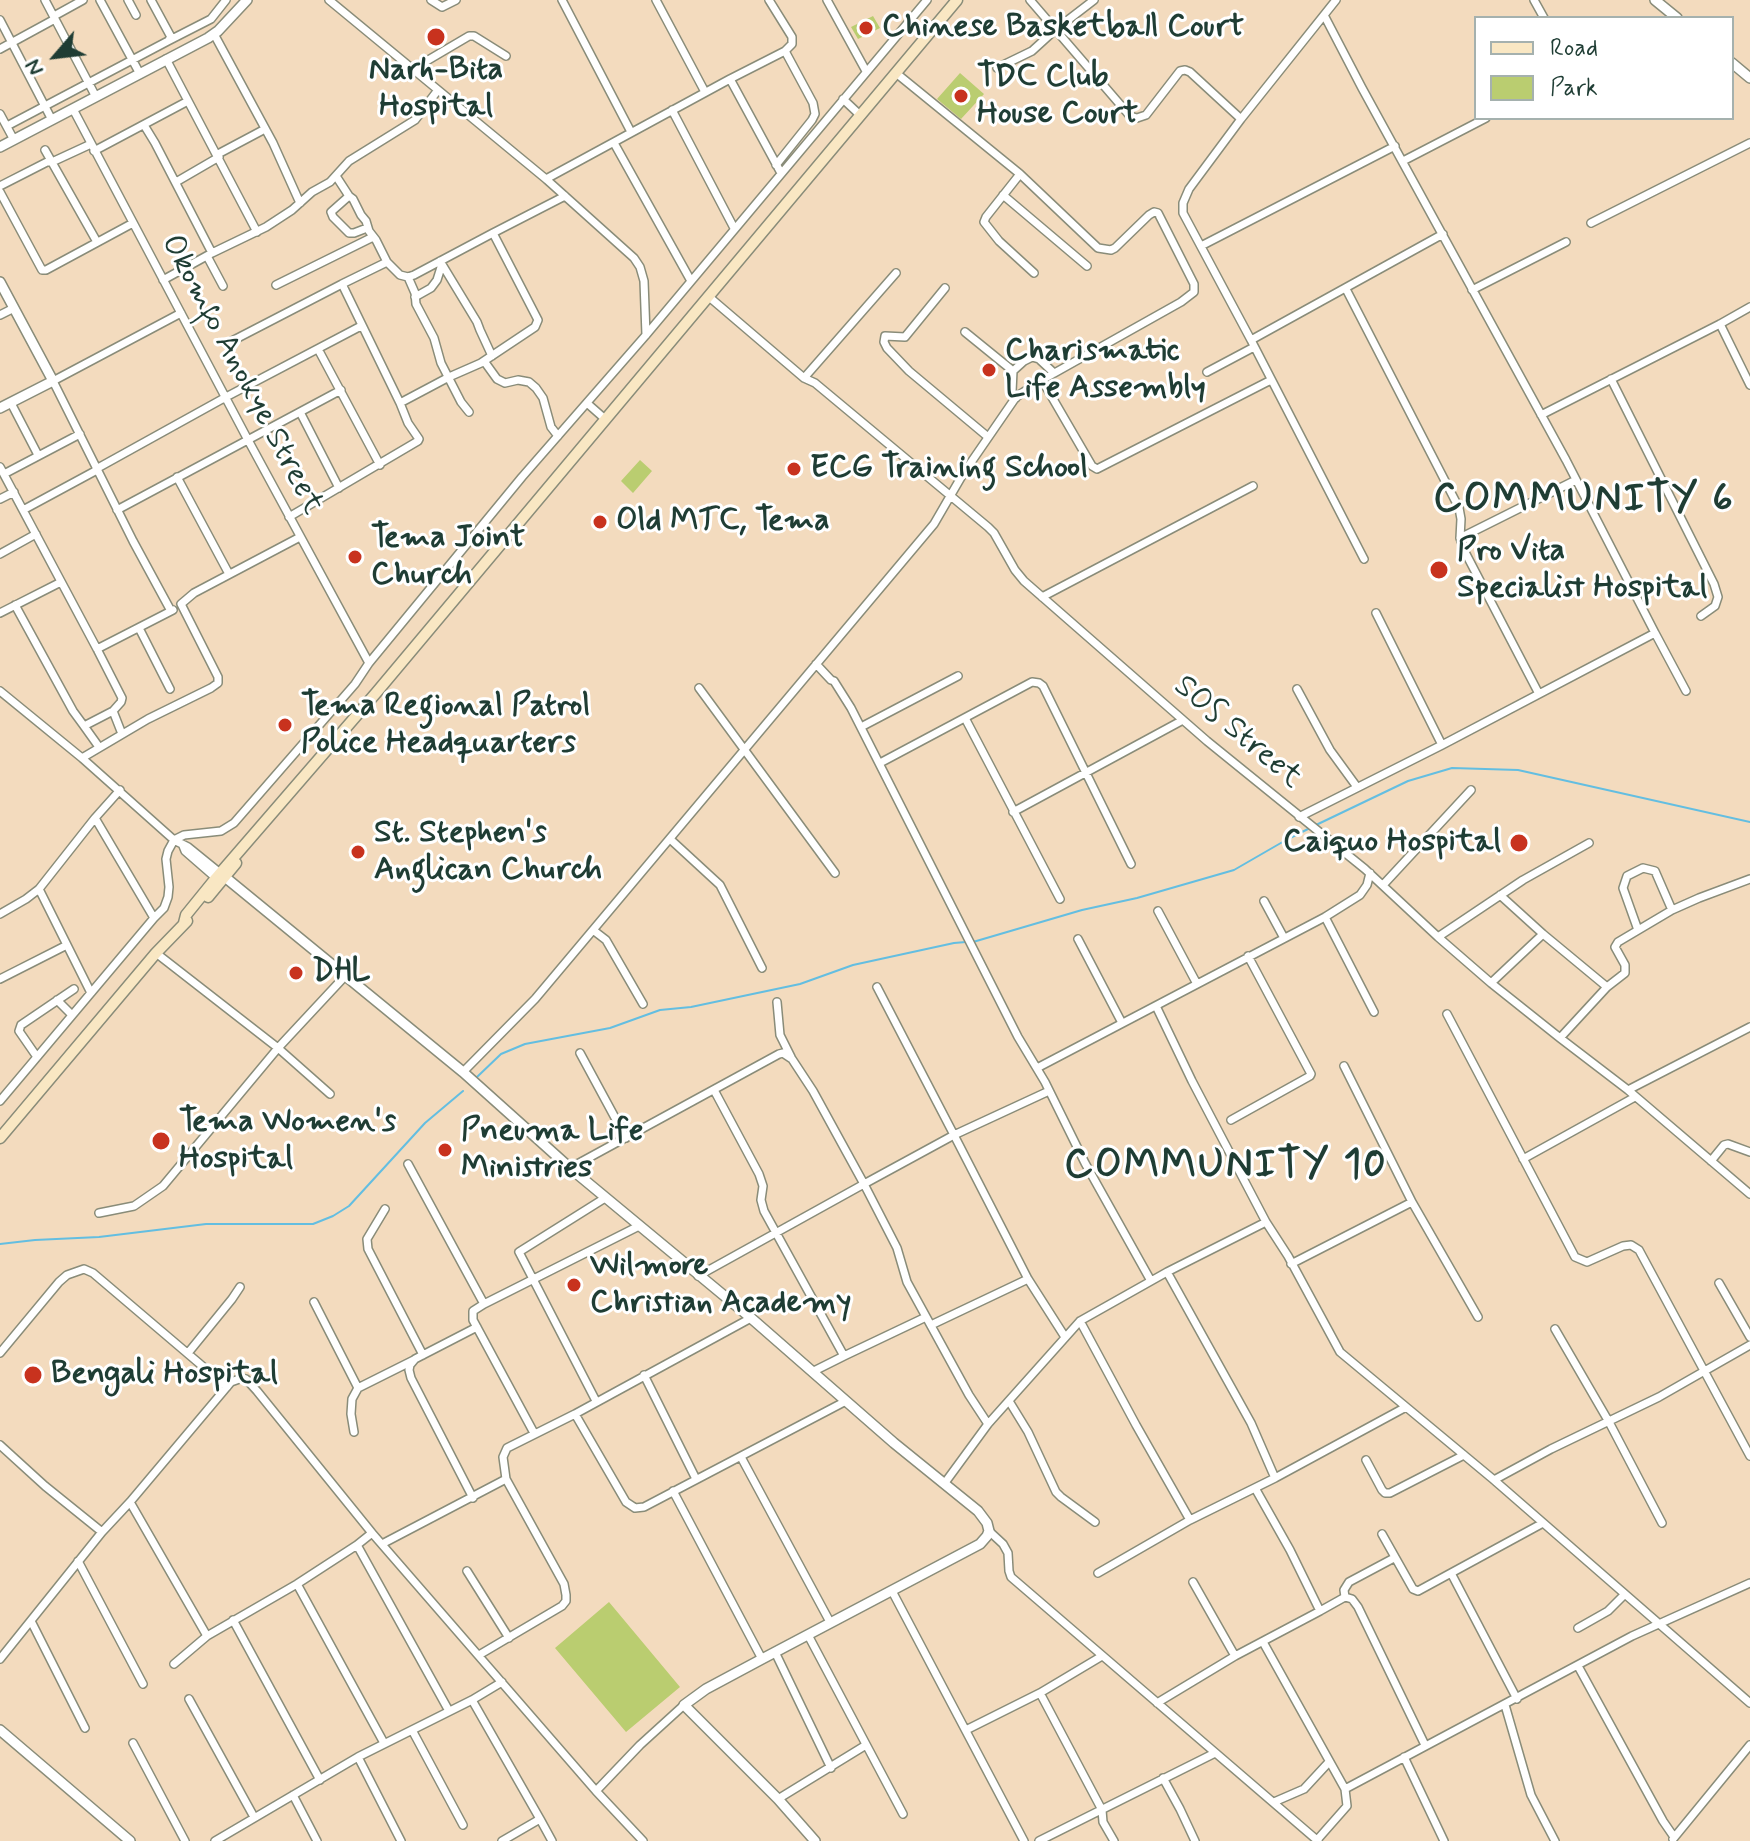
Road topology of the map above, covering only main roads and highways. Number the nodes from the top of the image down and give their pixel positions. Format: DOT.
graph roads {
  1 [pos="957,0"];
  2 [pos="0,1138"];
  1 -- 2 [label="main road"];
}
